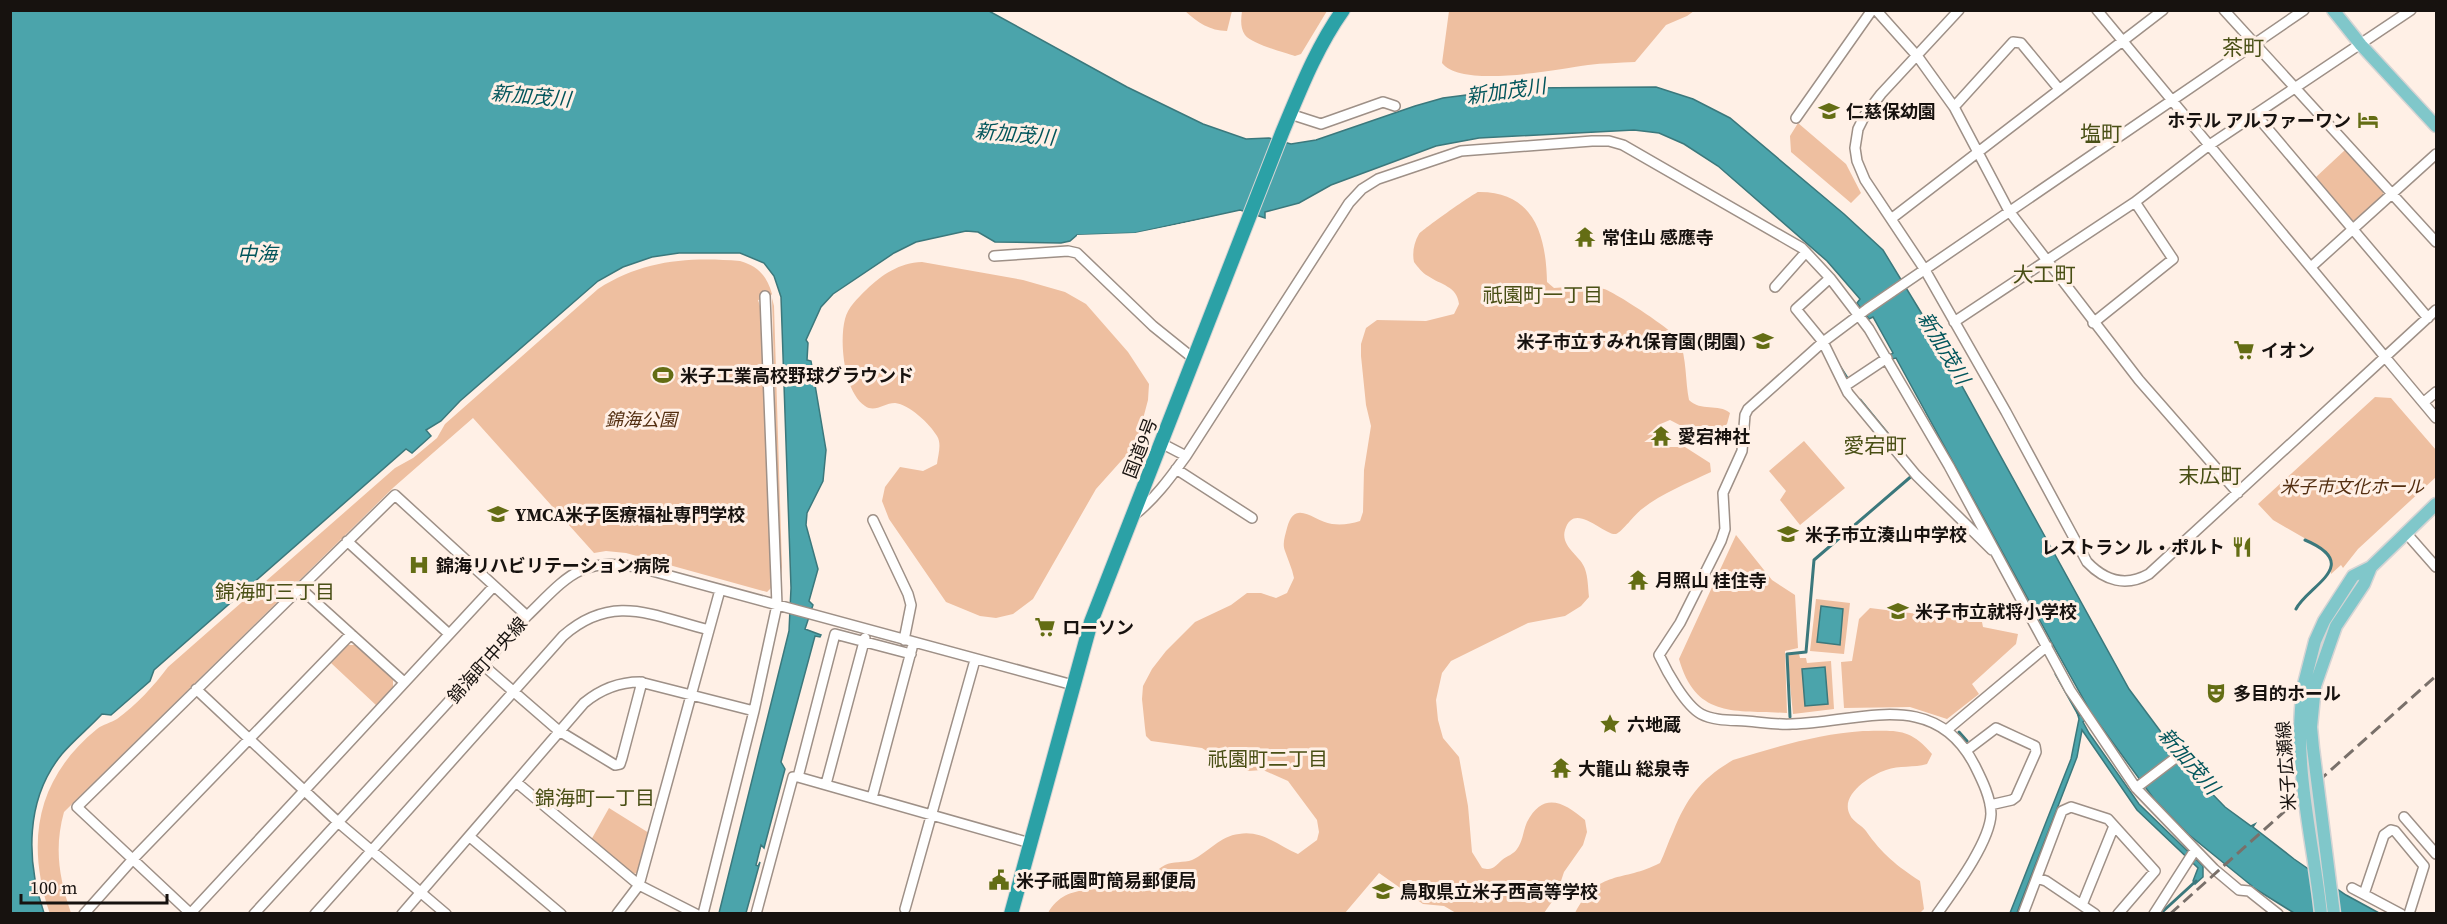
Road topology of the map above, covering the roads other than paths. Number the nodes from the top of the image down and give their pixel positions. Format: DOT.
graph roads {
  1 [pos="1343,10"];
  2 [pos="1874,10"];
  3 [pos="1959,10"];
  4 [pos="2097,10"];
  5 [pos="2163,10"];
  6 [pos="2224,10"];
  7 [pos="2304,10"];
  8 [pos="2333,10"];
  9 [pos="2411,10"];
  10 [pos="2122,40"];
  11 [pos="2254,45"];
  12 [pos="2361,45"];
  13 [pos="1918,57"];
  14 [pos="2059,89"];
  15 [pos="2295,89"];
  16 [pos="2171,100"];
  17 [pos="1395,106"];
  18 [pos="1954,107"];
  19 [pos="1290,114"];
  20 [pos="2256,115"];
  21 [pos="1796,118"];
  22 [pos="2436,126"];
  23 [pos="2208,146"];
  24 [pos="1979,153"];
  25 [pos="2436,154"];
  26 [pos="2392,194"];
  27 [pos="2135,202"];
  28 [pos="2009,211"];
  29 [pos="1891,219"];
  30 [pos="2354,230"];
  31 [pos="2436,242"];
  32 [pos="1806,252"];
  33 [pos="994,256"];
  34 [pos="2046,259"];
  35 [pos="2311,267"];
  36 [pos="1925,270"];
  37 [pos="1830,278"];
  38 [pos="1775,287"];
  39 [pos="765,296"];
  40 [pos="2436,310"];
  41 [pos="1864,311"];
  42 [pos="2428,318"];
  43 [pos="1954,322"];
  44 [pos="2093,323"];
  45 [pos="1823,342"];
  46 [pos="2385,357"];
  47 [pos="1887,358"];
  48 [pos="1194,359"];
  49 [pos="1845,386"];
  50 [pos="2436,392"];
  51 [pos="2424,402"];
  52 [pos="2436,418"];
  53 [pos="1161,443"];
  54 [pos="1186,456"];
  55 [pos="1176,469"];
  56 [pos="2238,493"];
  57 [pos="2436,504"];
  58 [pos="1132,516"];
  59 [pos="1252,518"];
  60 [pos="873,520"];
  61 [pos="2407,534"];
  62 [pos="347,541"];
  63 [pos="1998,556"];
  64 [pos="2436,567"];
  65 [pos="494,586"];
  66 [pos="299,587"];
  67 [pos="720,590"];
  68 [pos="777,605"];
  69 [pos="527,616"];
  70 [pos="709,630"];
  71 [pos="867,630"];
  72 [pos="351,634"];
  73 [pos="449,634"];
  74 [pos="904,640"];
  75 [pos="864,642"];
  76 [pos="914,643"];
  77 [pos="2047,646"];
  78 [pos="911,654"];
  79 [pos="975,660"];
  80 [pos="483,665"];
  81 [pos="404,682"];
  82 [pos="642,682"];
  83 [pos="1072,685"];
  84 [pos="2310,685"];
  85 [pos="196,689"];
  86 [pos="513,692"];
  87 [pos="692,694"];
  88 [pos="754,711"];
  89 [pos="1948,729"];
  90 [pos="560,731"];
  91 [pos="250,740"];
  92 [pos="1967,750"];
  93 [pos="2182,753"];
  94 [pos="798,777"];
  95 [pos="516,782"];
  96 [pos="826,784"];
  97 [pos="2140,785"];
  98 [pos="304,791"];
  99 [pos="872,798"];
  100 [pos="1990,805"];
  101 [pos="931,815"];
  102 [pos="2404,817"];
  103 [pos="339,823"];
  104 [pos="2114,826"];
  105 [pos="470,837"];
  106 [pos="1030,843"];
  107 [pos="371,850"];
  108 [pos="2436,854"];
  109 [pos="2192,855"];
  110 [pos="133,859"];
  111 [pos="2037,878"];
  112 [pos="639,885"];
  113 [pos="2352,888"];
  114 [pos="420,892"];
  115 [pos="2364,894"];
  116 [pos="2082,904"];
  117 [pos="905,909"];
  118 [pos="191,913"];
  119 [pos="84,914"];
  120 [pos="254,914"];
  121 [pos="315,914"];
  122 [pos="402,914"];
  123 [pos="446,914"];
  124 [pos="561,914"];
  125 [pos="617,914"];
  126 [pos="696,914"];
  127 [pos="703,914"];
  128 [pos="756,914"];
  129 [pos="1011,914"];
  130 [pos="1937,914"];
  131 [pos="2023,914"];
  132 [pos="2095,914"];
  133 [pos="2118,914"];
  134 [pos="2154,914"];
  135 [pos="2278,914"];
  136 [pos="2321,914"];
  137 [pos="2334,914"];
  138 [pos="2401,914"];
  139 [pos="2409,914"];
  1 -- 19 [label="highway, 国道9号"];
  2 -- 13 [label="street"];
  2 -- 21 [label="street"];
  3 -- 13 [label="street"];
  4 -- 10 [label="street"];
  5 -- 10 [label="street"];
  6 -- 11 [label="street"];
  7 -- 11 [label="street"];
  8 -- 12 [label="main road"];
  9 -- 12 [label="street"];
  10 -- 14 [label="street"];
  10 -- 16 [label="street"];
  11 -- 15 [label="street"];
  11 -- 16 [label="street"];
  12 -- 15 [label="street"];
  12 -- 22 [label="main road"];
  13 -- 18 [label="street"];
  13 -- 29 [label="street"];
  14 -- 18 [label="street"];
  14 -- 24 [label="street"];
  15 -- 20 [label="street"];
  15 -- 26 [label="street"];
  16 -- 23 [label="street"];
  16 -- 28 [label="street"];
  17 -- 19 [label="street"];
  18 -- 24 [label="street"];
  19 -- 48 [label="highway, 国道9号"];
  20 -- 23 [label="street"];
  20 -- 30 [label="street"];
  23 -- 27 [label="street"];
  23 -- 35 [label="street"];
  24 -- 28 [label="street"];
  24 -- 29 [label="street"];
  25 -- 26 [label="street"];
  26 -- 30 [label="street"];
  26 -- 31 [label="street"];
  27 -- 34 [label="street"];
  27 -- 44 [label="street"];
  28 -- 34 [label="street"];
  28 -- 36 [label="street"];
  29 -- 36 [label="street"];
  30 -- 35 [label="street"];
  30 -- 42 [label="street"];
  32 -- 37 [label="street"];
  32 -- 38 [label="street"];
  32 -- 54 [label="street"];
  33 -- 48 [label="street"];
  34 -- 43 [label="street"];
  34 -- 44 [label="street"];
  35 -- 46 [label="street"];
  36 -- 41 [label="street"];
  36 -- 43 [label="street"];
  37 -- 41 [label="street"];
  37 -- 45 [label="street"];
  39 -- 68 [label="street"];
  40 -- 42 [label="street"];
  41 -- 45 [label="street"];
  41 -- 47 [label="street"];
  42 -- 46 [label="street"];
  43 -- 56 [label="street"];
  44 -- 56 [label="street"];
  45 -- 49 [label="street"];
  45 -- 89 [label="street"];
  46 -- 51 [label="street"];
  46 -- 56 [label="street"];
  47 -- 49 [label="street"];
  47 -- 63 [label="street"];
  48 -- 53 [label="highway, 国道9号"];
  49 -- 63 [label="street"];
  50 -- 51 [label="street"];
  51 -- 52 [label="street"];
  53 -- 54 [label="street"];
  53 -- 58 [label="highway, 国道9号"];
  54 -- 55 [label="street"];
  55 -- 58 [label="street"];
  55 -- 59 [label="street"];
  57 -- 61 [label="main road, 米子広瀬線"];
  58 -- 83 [label="highway, 国道9号"];
  60 -- 74 [label="street"];
  61 -- 64 [label="street"];
  61 -- 84 [label="main road, 米子広瀬線"];
  62 -- 65 [label="street"];
  62 -- 66 [label="street"];
  62 -- 73 [label="street"];
  63 -- 77 [label="street"];
  65 -- 69 [label="street"];
  65 -- 73 [label="street"];
  66 -- 72 [label="street"];
  66 -- 85 [label="street"];
  67 -- 68 [label="street, 錦海町中央線"];
  67 -- 69 [label="street, 錦海町中央線"];
  67 -- 70 [label="street"];
  68 -- 71 [label="street, 錦海町中央線"];
  68 -- 88 [label="street"];
  69 -- 80 [label="street, 錦海町中央線"];
  70 -- 86 [label="street"];
  70 -- 87 [label="street"];
  71 -- 74 [label="street, 錦海町中央線"];
  71 -- 75 [label="street"];
  72 -- 81 [label="street"];
  72 -- 91 [label="street"];
  73 -- 81 [label="street"];
  74 -- 76 [label="street, 錦海町中央線"];
  75 -- 78 [label="street"];
  75 -- 94 [label="street"];
  75 -- 96 [label="street"];
  76 -- 78 [label="street"];
  76 -- 79 [label="street, 錦海町中央線"];
  77 -- 89 [label="street"];
  77 -- 97 [label="street"];
  78 -- 99 [label="street"];
  79 -- 83 [label="street, 錦海町中央線"];
  79 -- 101 [label="street"];
  80 -- 86 [label="street"];
  80 -- 103 [label="street, 錦海町中央線"];
  81 -- 98 [label="street"];
  82 -- 87 [label="street"];
  82 -- 90 [label="street"];
  82 -- 90 [label="street"];
  83 -- 106 [label="highway, 国道9号"];
  84 -- 136 [label="main road, 米子広瀬線, bridge"];
  84 -- 137 [label="main road, 米子広瀬線, bridge"];
  85 -- 91 [label="street"];
  85 -- 110 [label="street"];
  86 -- 90 [label="street"];
  86 -- 107 [label="street"];
  87 -- 88 [label="street"];
  87 -- 112 [label="street"];
  88 -- 127 [label="street"];
  89 -- 92 [label="street"];
  90 -- 95 [label="street"];
  91 -- 98 [label="street"];
  91 -- 110 [label="street"];
  92 -- 100 [label="street"];
  92 -- 100 [label="street"];
  93 -- 97 [label="street"];
  94 -- 96 [label="street"];
  94 -- 128 [label="street"];
  95 -- 105 [label="street"];
  95 -- 112 [label="street"];
  96 -- 99 [label="street"];
  97 -- 109 [label="street"];
  98 -- 103 [label="street"];
  98 -- 118 [label="street"];
  99 -- 101 [label="street"];
  100 -- 130 [label="street"];
  101 -- 106 [label="street"];
  101 -- 117 [label="street"];
  102 -- 108 [label="street"];
  103 -- 107 [label="street"];
  103 -- 120 [label="street, 錦海町中央線"];
  104 -- 111 [label="street"];
  104 -- 116 [label="street"];
  104 -- 133 [label="street"];
  105 -- 114 [label="street"];
  105 -- 124 [label="street"];
  106 -- 129 [label="highway, 国道9号"];
  107 -- 114 [label="street"];
  107 -- 121 [label="street"];
  109 -- 134 [label="street"];
  109 -- 135 [label="street"];
  110 -- 118 [label="street"];
  110 -- 119 [label="street"];
  111 -- 116 [label="street"];
  111 -- 131 [label="street"];
  112 -- 125 [label="street"];
  112 -- 126 [label="street"];
  113 -- 115 [label="street"];
  114 -- 122 [label="street"];
  114 -- 123 [label="street"];
  115 -- 138 [label="street"];
  115 -- 139 [label="street"];
  116 -- 132 [label="street"];
}
